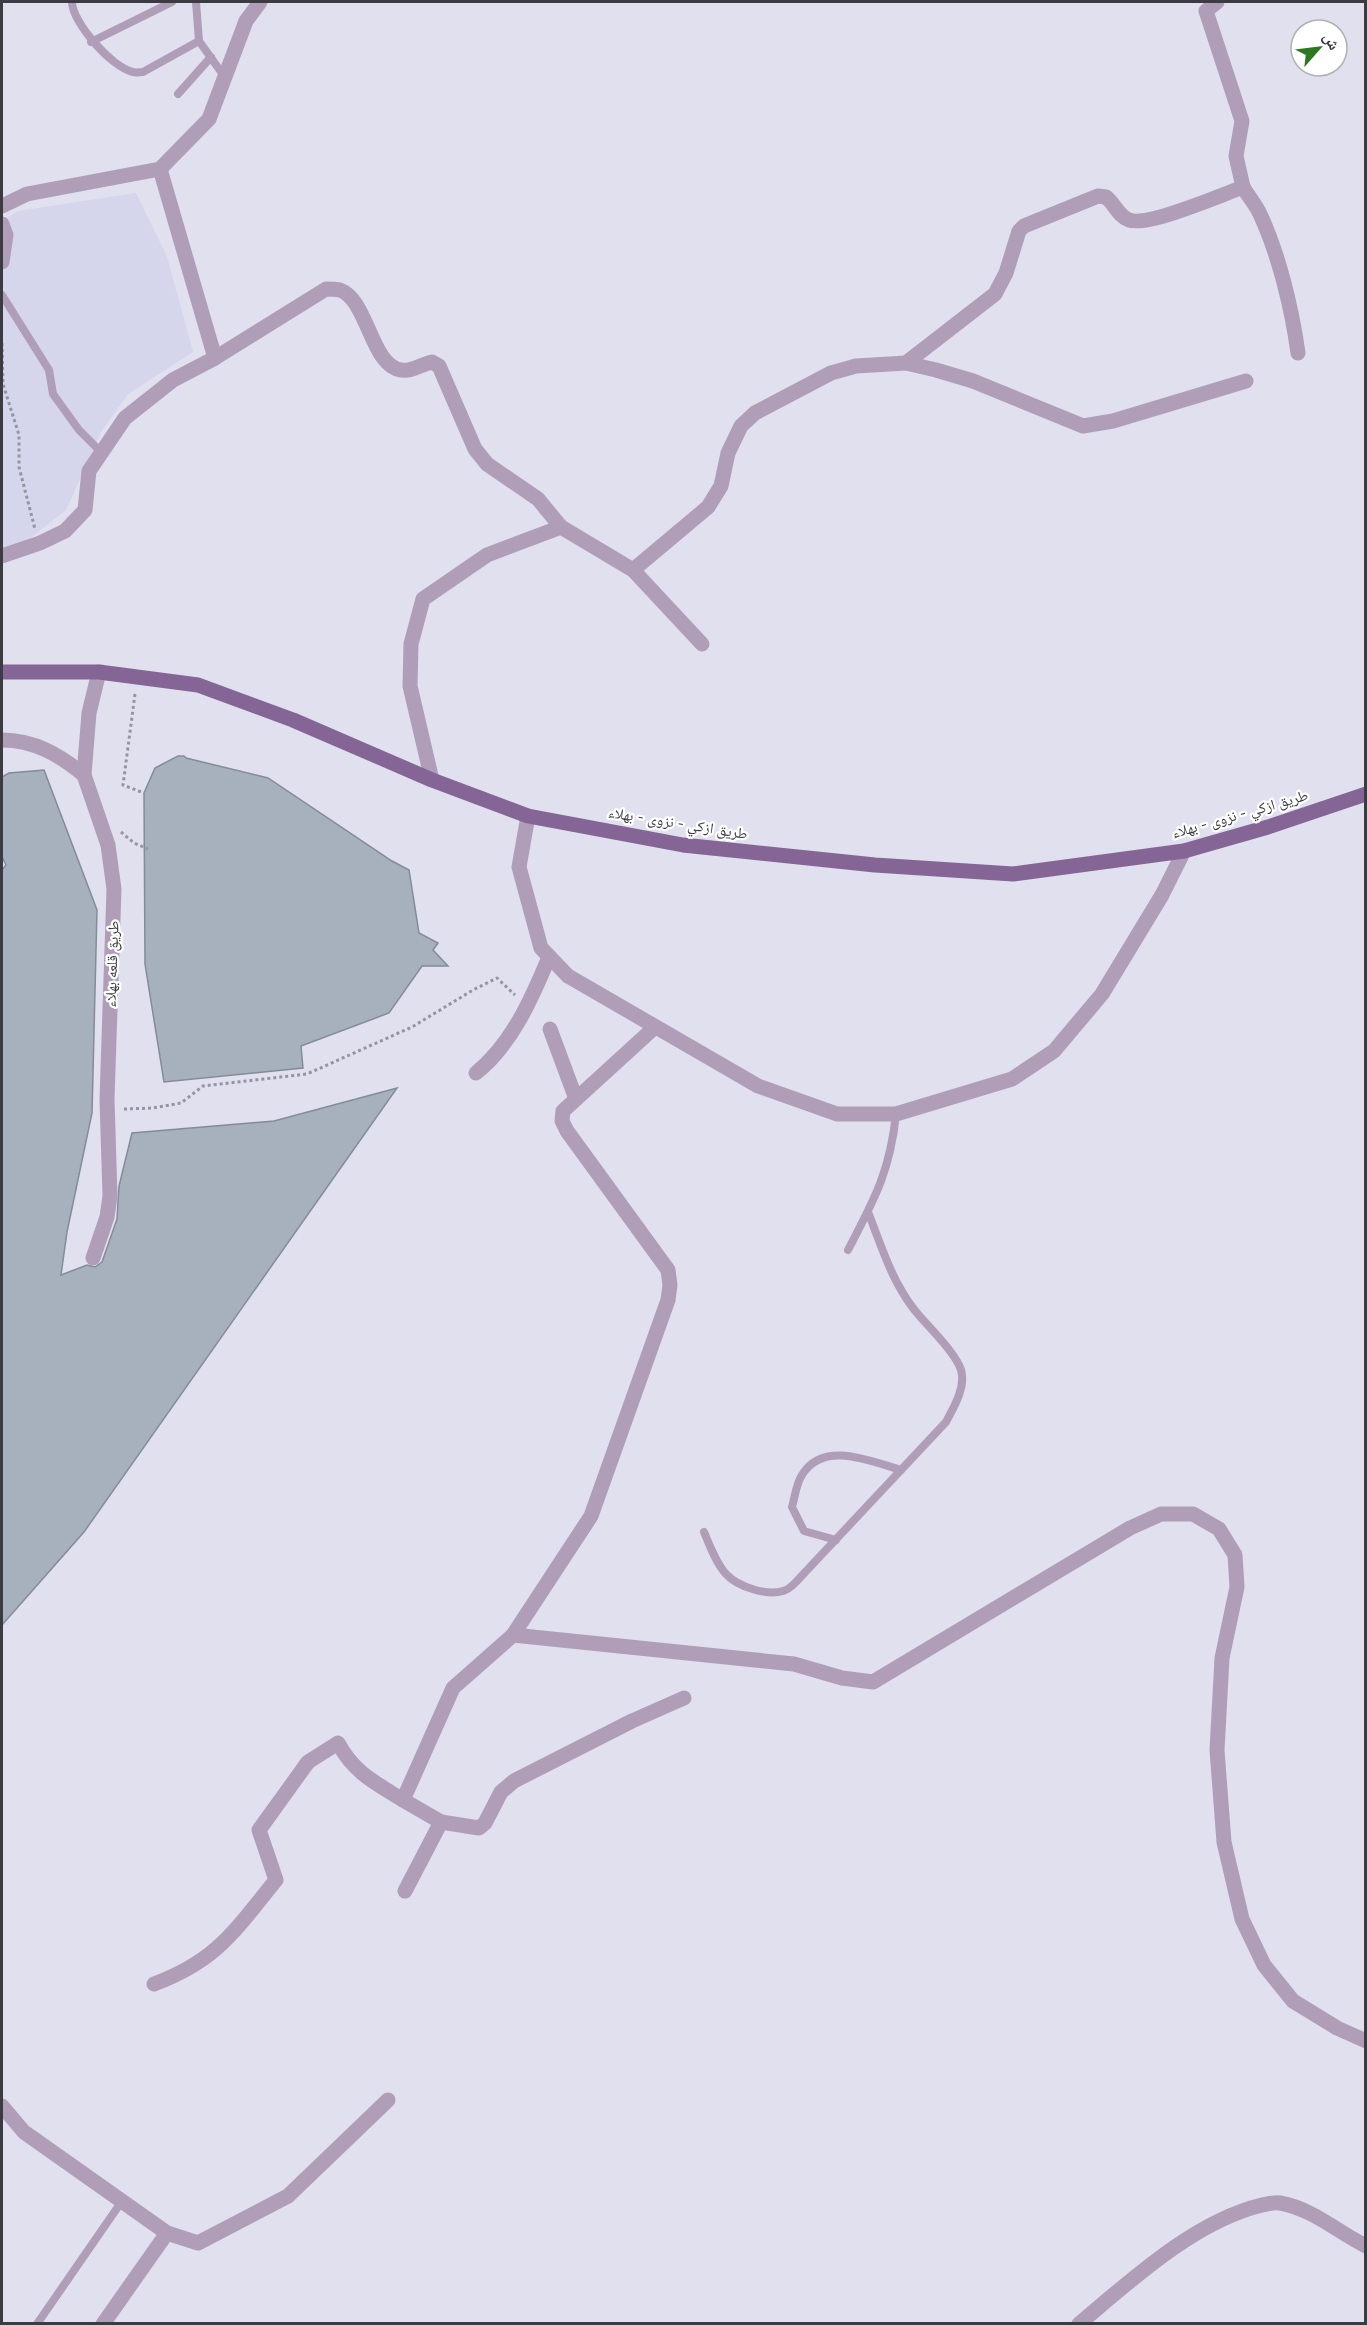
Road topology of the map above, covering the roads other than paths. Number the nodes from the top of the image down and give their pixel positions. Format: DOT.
graph roads {
  1 [pos="72,2"];
  2 [pos="172,2"];
  3 [pos="196,2"];
  4 [pos="260,2"];
  5 [pos="1217,2"];
  6 [pos="199,41"];
  7 [pos="91,42"];
  8 [pos="211,57"];
  9 [pos="225,78"];
  10 [pos="178,94"];
  11 [pos="160,169"];
  12 [pos="1243,187"];
  13 [pos="2,206"];
  14 [pos="2,224"];
  15 [pos="2,262"];
  16 [pos="2,295"];
  17 [pos="1298,353"];
  18 [pos="215,358"];
  19 [pos="906,363"];
  20 [pos="1246,381"];
  21 [pos="102,453"];
  22 [pos="561,527"];
  23 [pos="2,556"];
  24 [pos="633,570"];
  25 [pos="702,644"];
  26 [pos="2,672"];
  27 [pos="99,672"];
  28 [pos="2,740"];
  29 [pos="84,775"];
  30 [pos="432,780"];
  31 [pos="1365,794"];
  32 [pos="528,816"];
  33 [pos="1184,851"];
  34 [pos="549,957"];
  35 [pos="655,1027"];
  36 [pos="550,1029"];
  37 [pos="476,1073"];
  38 [pos="576,1099"];
  39 [pos="896,1114"];
  40 [pos="868,1212"];
  41 [pos="848,1250"];
  42 [pos="93,1258"];
  43 [pos="901,1470"];
  44 [pos="704,1532"];
  45 [pos="836,1540"];
  46 [pos="513,1635"];
  47 [pos="684,1698"];
  48 [pos="403,1800"];
  49 [pos="441,1822"];
  50 [pos="405,1891"];
  51 [pos="154,1984"];
  52 [pos="1365,2041"];
  53 [pos="388,2100"];
  54 [pos="2,2106"];
  55 [pos="122,2201"];
  56 [pos="167,2233"];
  57 [pos="1365,2246"];
  58 [pos="37,2324"];
  59 [pos="103,2324"];
  60 [pos="1079,2324"];
  1 -- 7 [label="lane"];
  2 -- 7 [label="lane"];
  3 -- 6 [label="lane"];
  4 -- 9 [label="street"];
  5 -- 12 [label="street"];
  6 -- 7 [label="lane"];
  6 -- 8 [label="lane"];
  8 -- 9 [label="lane"];
  8 -- 10 [label="lane"];
  9 -- 11 [label="street"];
  11 -- 13 [label="street"];
  11 -- 18 [label="street"];
  12 -- 17 [label="street"];
  12 -- 19 [label="street"];
  14 -- 15 [label="street"];
  16 -- 21 [label="lane"];
  18 -- 21 [label="street"];
  18 -- 22 [label="street"];
  19 -- 20 [label="street"];
  19 -- 24 [label="street"];
  21 -- 23 [label="street"];
  22 -- 24 [label="street"];
  22 -- 30 [label="street"];
  24 -- 25 [label="street"];
  26 -- 27 [label="main road, طريق ازكي - نزوى - بهلاء"];
  27 -- 29 [label="street, طريق قلعه بهلاء"];
  27 -- 30 [label="main road, طريق ازكي - نزوى - بهلاء"];
  28 -- 29 [label="street"];
  29 -- 42 [label="street, طريق قلعه بهلاء"];
  30 -- 32 [label="main road, طريق ازكي - نزوى - بهلاء"];
  31 -- 33 [label="main road, طريق ازكي - نزوى - بهلاء"];
  32 -- 33 [label="main road, طريق ازكي - نزوى - بهلاء"];
  32 -- 34 [label="street"];
  33 -- 39 [label="street"];
  34 -- 35 [label="street"];
  34 -- 37 [label="street"];
  35 -- 38 [label="street"];
  35 -- 39 [label="street"];
  36 -- 38 [label="street"];
  38 -- 46 [label="street"];
  39 -- 40 [label="lane"];
  40 -- 41 [label="lane"];
  40 -- 43 [label="lane"];
  43 -- 45 [label="lane"];
  43 -- 45 [label="lane"];
  44 -- 45 [label="lane"];
  46 -- 48 [label="street"];
  46 -- 52 [label="street"];
  47 -- 49 [label="street"];
  48 -- 49 [label="street"];
  48 -- 51 [label="street"];
  49 -- 50 [label="street"];
  53 -- 56 [label="street"];
  54 -- 55 [label="street"];
  55 -- 56 [label="street"];
  55 -- 58 [label="lane"];
  56 -- 59 [label="street"];
  57 -- 60 [label="street"];
}
